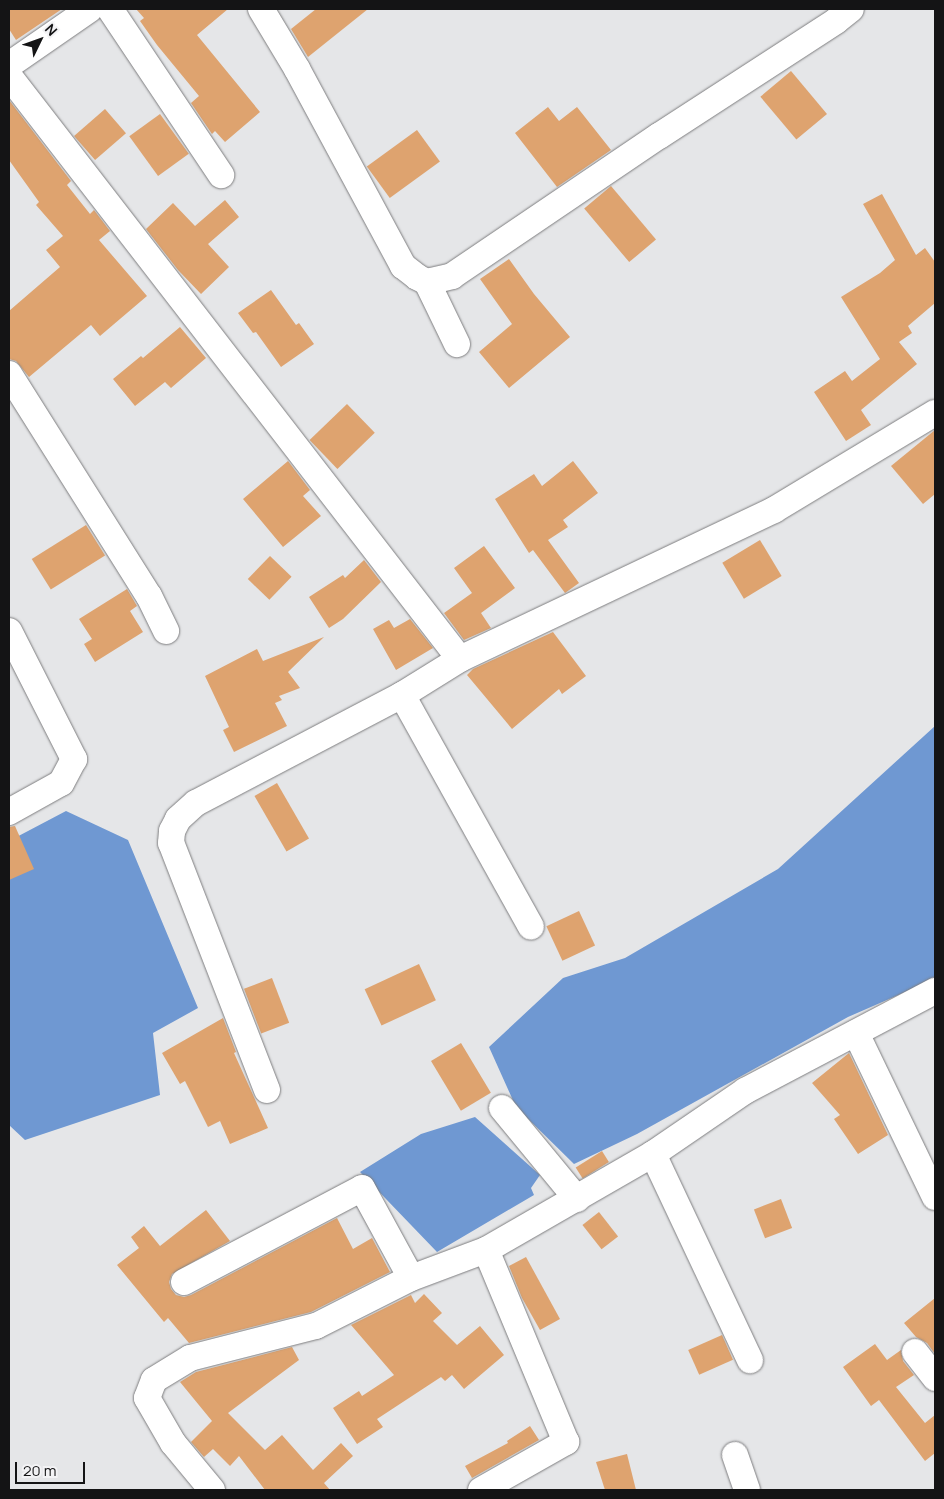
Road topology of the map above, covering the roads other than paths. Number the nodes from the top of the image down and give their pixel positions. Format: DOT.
graph roads {
  1 [pos="90,9"];
  2 [pos="110,9"];
  3 [pos="261,9"];
  4 [pos="851,9"];
  5 [pos="9,65"];
  6 [pos="9,76"];
  7 [pos="221,175"];
  8 [pos="427,282"];
  9 [pos="457,344"];
  10 [pos="9,374"];
  11 [pos="935,413"];
  12 [pos="9,631"];
  13 [pos="166,631"];
  14 [pos="460,659"];
  15 [pos="402,694"];
  16 [pos="9,812"];
  17 [pos="531,927"];
  18 [pos="935,991"];
  19 [pos="856,1033"];
  20 [pos="267,1090"];
  21 [pos="502,1108"];
  22 [pos="653,1154"];
  23 [pos="935,1197"];
  24 [pos="577,1199"];
  25 [pos="486,1250"];
  26 [pos="411,1278"];
  27 [pos="184,1282"];
  28 [pos="915,1352"];
  29 [pos="750,1360"];
  30 [pos="935,1378"];
  31 [pos="736,1455"];
  32 [pos="212,1490"];
  33 [pos="481,1490"];
  34 [pos="747,1490"];
  1 -- 5 [label="street"];
  2 -- 7 [label="street"];
  3 -- 8 [label="street"];
  4 -- 8 [label="street"];
  6 -- 14 [label="street"];
  8 -- 9 [label="street"];
  10 -- 13 [label="street"];
  11 -- 14 [label="street"];
  12 -- 16 [label="street"];
  14 -- 15 [label="street"];
  15 -- 17 [label="street"];
  15 -- 20 [label="street"];
  18 -- 19 [label="street"];
  19 -- 22 [label="street"];
  19 -- 23 [label="street"];
  21 -- 24 [label="street"];
  22 -- 24 [label="street"];
  22 -- 29 [label="street"];
  24 -- 25 [label="street"];
  25 -- 26 [label="street"];
  25 -- 33 [label="street"];
  26 -- 27 [label="street"];
  26 -- 32 [label="street"];
  28 -- 30 [label="street"];
  31 -- 34 [label="street"];
}
